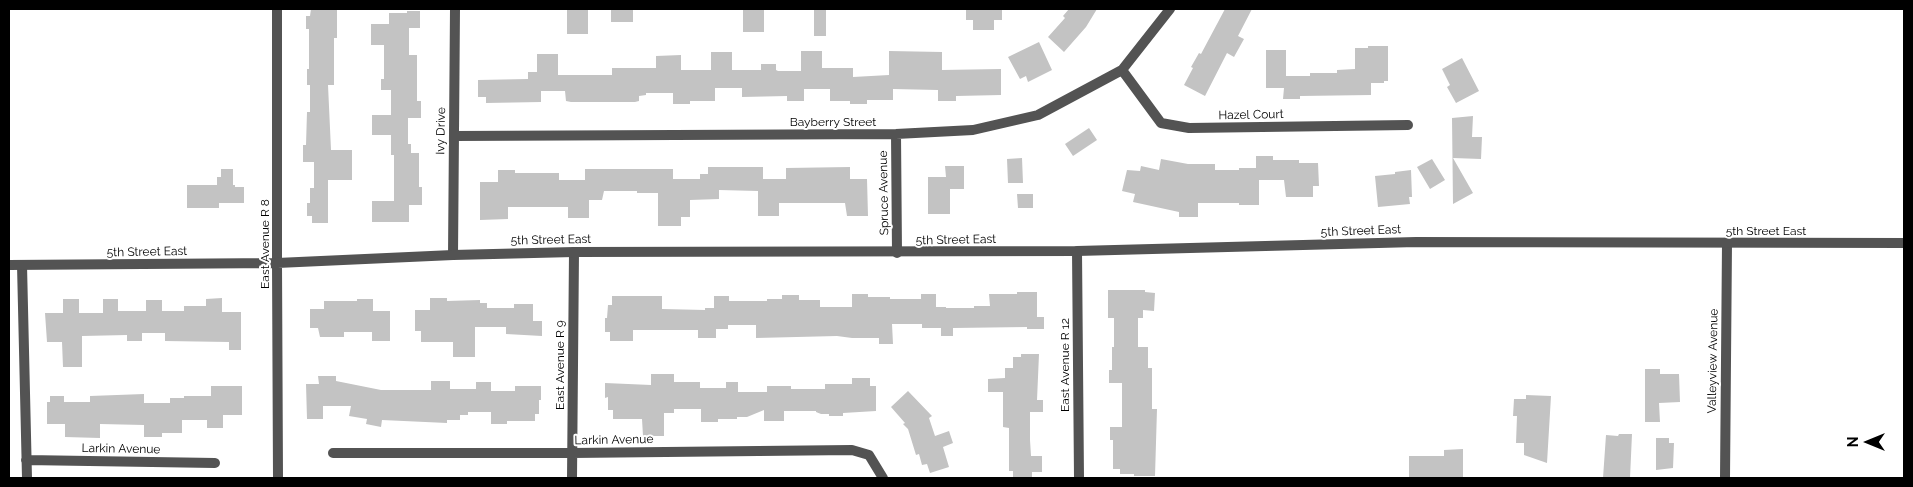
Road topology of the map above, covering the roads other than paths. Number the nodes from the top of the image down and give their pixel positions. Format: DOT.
graph roads {
  1 [pos="277,9"];
  2 [pos="455,9"];
  3 [pos="1170,9"];
  4 [pos="1122,70"];
  5 [pos="1408,125"];
  6 [pos="896,134"];
  7 [pos="454,136"];
  8 [pos="1727,243"];
  9 [pos="1904,243"];
  10 [pos="1077,251"];
  11 [pos="574,252"];
  12 [pos="897,253"];
  13 [pos="453,254"];
  14 [pos="277,263"];
  15 [pos="9,266"];
  16 [pos="22,266"];
  17 [pos="333,452"];
  18 [pos="572,452"];
  19 [pos="26,460"];
  20 [pos="215,463"];
  21 [pos="882,477"];
  22 [pos="26,478"];
  23 [pos="278,478"];
  24 [pos="572,478"];
  25 [pos="1079,478"];
  26 [pos="1724,478"];
  1 -- 14 [label="street, East Avenue R 8"];
  2 -- 7 [label="street, Ivy Drive"];
  3 -- 4 [label="street, Bayberry Street"];
  4 -- 5 [label="street, Hazel Court"];
  4 -- 6 [label="street, Bayberry Street"];
  6 -- 7 [label="street, Bayberry Street"];
  6 -- 12 [label="street, Spruce Avenue"];
  7 -- 13 [label="street, Ivy Drive"];
  8 -- 9 [label="street, 5th Street East"];
  8 -- 10 [label="street, 5th Street East"];
  8 -- 26 [label="street, Valleyview Avenue"];
  10 -- 12 [label="street, 5th Street East"];
  10 -- 25 [label="street, East Avenue R 12"];
  11 -- 12 [label="street, 5th Street East"];
  11 -- 13 [label="street, 5th Street East"];
  11 -- 18 [label="street, East Avenue R 9"];
  13 -- 14 [label="street, 5th Street East"];
  14 -- 16 [label="street, 5th Street East"];
  14 -- 23 [label="street, East Avenue R 8"];
  15 -- 16 [label="street, 5th Street East"];
  16 -- 19 [label="street"];
  17 -- 18 [label="street, Larkin Avenue"];
  18 -- 21 [label="street, Larkin Avenue"];
  18 -- 24 [label="street, East Avenue R 9"];
  19 -- 20 [label="street, Larkin Avenue"];
  19 -- 22 [label="street"];
}
